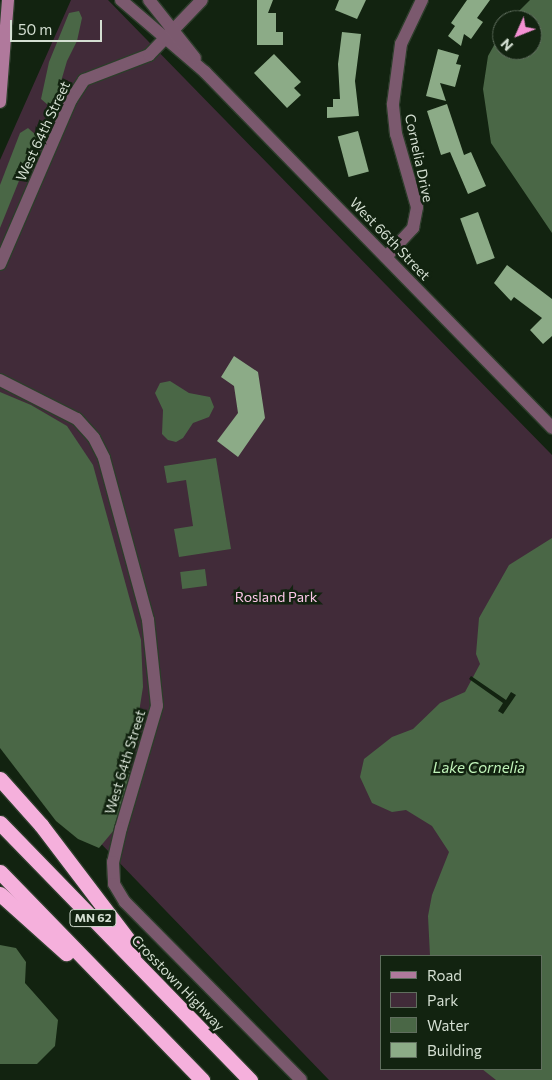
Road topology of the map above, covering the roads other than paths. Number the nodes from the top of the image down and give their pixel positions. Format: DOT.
graph roads {
  1 [pos="120,0"];
  2 [pos="149,0"];
  3 [pos="202,0"];
  4 [pos="422,0"];
  5 [pos="9,4"];
  6 [pos="173,30"];
  7 [pos="164,40"];
  8 [pos="205,72"];
  9 [pos="0,102"];
  10 [pos="386,257"];
  11 [pos="0,264"];
  12 [pos="0,380"];
  13 [pos="552,428"];
  14 [pos="0,779"];
  15 [pos="0,823"];
  16 [pos="0,872"];
  17 [pos="0,894"];
  18 [pos="186,1015"];
  19 [pos="159,1035"];
  20 [pos="202,1080"];
  21 [pos="250,1080"];
  22 [pos="301,1080"];
  1 -- 7 [label="street, West 66th Street"];
  2 -- 6 [label="street, West 66th Street"];
  3 -- 6 [label="street, West 64th Street"];
  4 -- 10 [label="street, Cornelia Drive"];
  5 -- 9 [label="main road"];
  6 -- 7 [label="street, West 64th Street"];
  6 -- 8 [label="street, West 66th Street"];
  7 -- 8 [label="street, West 66th Street"];
  7 -- 11 [label="street, West 64th Street"];
  8 -- 10 [label="street, West 66th Street"];
  10 -- 13 [label="street, West 66th Street"];
  12 -- 22 [label="street, West 64th Street"];
  14 -- 18 [label="highway"];
  15 -- 18 [label="highway, Crosstown Highway / MN 62"];
  16 -- 19 [label="highway, MN 62"];
  17 -- 19 [label="highway"];
  18 -- 21 [label="highway, Crosstown Highway / MN 62"];
  19 -- 20 [label="highway, MN 62"];
}
